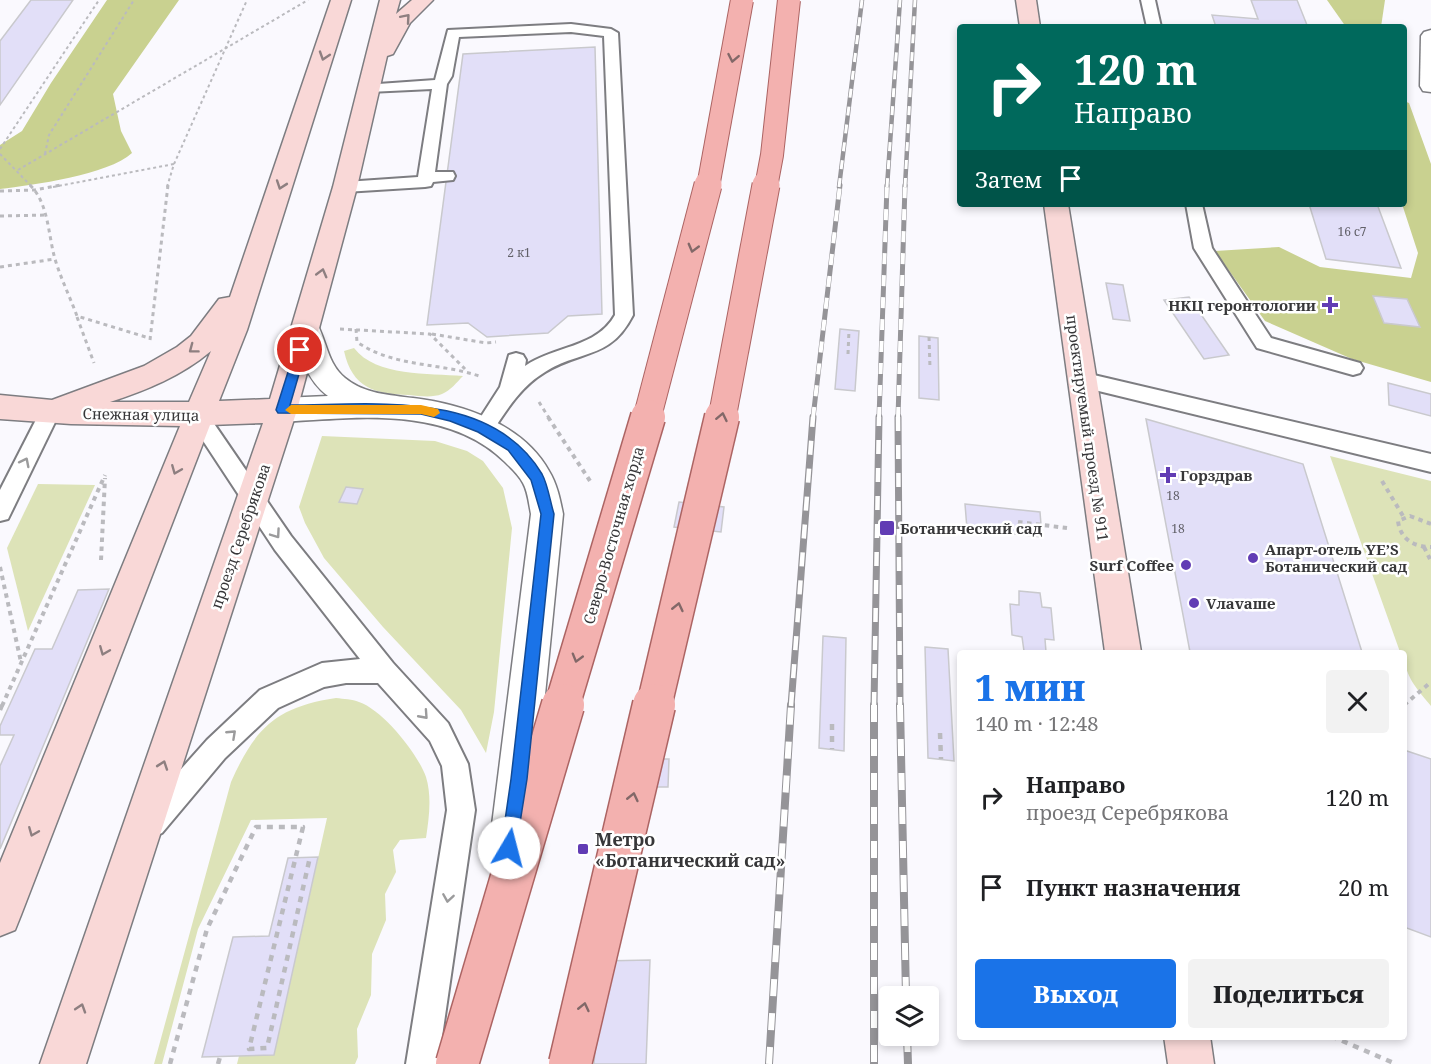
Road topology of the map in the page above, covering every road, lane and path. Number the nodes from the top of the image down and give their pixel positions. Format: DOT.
graph roads {
  1 [pos="99,0"];
  2 [pos="134,0"];
  3 [pos="247,0"];
  4 [pos="308,0"];
  5 [pos="341,0"];
  6 [pos="390,0"];
  7 [pos="423,0"];
  8 [pos="742,0"];
  9 [pos="789,0"];
  10 [pos="1026,0"];
  11 [pos="1148,0"];
  12 [pos="1030,24"];
  13 [pos="1153,24"];
  14 [pos="1431,36"];
  15 [pos="228,45"];
  16 [pos="371,81"];
  17 [pos="440,86"];
  18 [pos="1431,86"];
  19 [pos="459,88"];
  20 [pos="0,149"];
  21 [pos="0,154"];
  22 [pos="45,154"];
  23 [pos="174,164"];
  24 [pos="18,170"];
  25 [pos="447,176"];
  26 [pos="426,177"];
  27 [pos="345,187"];
  28 [pos="35,190"];
  29 [pos="0,191"];
  30 [pos="1056,207"];
  31 [pos="1195,207"];
  32 [pos="46,215"];
  33 [pos="0,216"];
  34 [pos="55,259"];
  35 [pos="0,267"];
  36 [pos="253,269"];
  37 [pos="77,316"];
  38 [pos="356,329"];
  39 [pos="306,330"];
  40 [pos="849,330"];
  41 [pos="430,334"];
  42 [pos="929,337"];
  43 [pos="149,338"];
  44 [pos="486,343"];
  45 [pos="152,348"];
  46 [pos="848,354"];
  47 [pos="516,360"];
  48 [pos="930,368"];
  49 [pos="1353,368"];
  50 [pos="97,370"];
  51 [pos="466,370"];
  52 [pos="1081,380"];
  53 [pos="510,389"];
  54 [pos="0,407"];
  55 [pos="282,410"];
  56 [pos="421,410"];
  57 [pos="50,412"];
  58 [pos="197,415"];
  59 [pos="483,429"];
  60 [pos="1431,463"];
  61 [pos="1376,472"];
  62 [pos="252,501"];
  63 [pos="0,512"];
  64 [pos="1403,516"];
  65 [pos="1018,522"];
  66 [pos="1431,524"];
  67 [pos="1074,528"];
  68 [pos="1424,547"];
  69 [pos="1431,547"];
  70 [pos="1431,561"];
  71 [pos="0,567"];
  72 [pos="100,570"];
  73 [pos="1123,650"];
  74 [pos="21,663"];
  75 [pos="384,671"];
  76 [pos="1431,682"];
  77 [pos="1407,702"];
  78 [pos="0,710"];
  79 [pos="832,724"];
  80 [pos="940,733"];
  81 [pos="831,750"];
  82 [pos="941,759"];
  83 [pos="137,841"];
  84 [pos="310,857"];
  85 [pos="0,915"];
  86 [pos="1188,1040"];
  87 [pos="1340,1040"];
  88 [pos="220,1057"];
  89 [pos="63,1064"];
  90 [pos="170,1064"];
  91 [pos="218,1064"];
  92 [pos="422,1064"];
  93 [pos="457,1064"];
  94 [pos="480,1064"];
  95 [pos="570,1064"];
  96 [pos="1191,1064"];
  97 [pos="1396,1064"];
  1 -- 20 [label="path"];
  2 -- 22 [label="path"];
  3 -- 15 [label="path"];
  4 -- 15 [label="path"];
  5 -- 36 [label="main road, one-way"];
  6 -- 16 [label="main road, проезд Серебрякова"];
  16 -- 7 [label="main road, one-way"];
  8 -- 93 [label="main road, Северо-Восточная хорда, one-way, bridge"];
  95 -- 9 [label="main road, one-way, bridge"];
  10 -- 12 [label="main road"];
  11 -- 13 [label="lane"];
  14 -- 18 [label="street"];
  15 -- 22 [label="path"];
  15 -- 23 [label="path"];
  16 -- 17 [label="lane"];
  16 -- 27 [label="main road, проезд Серебрякова"];
  17 -- 19 [label="lane"];
  17 -- 26 [label="lane"];
  17 -- 53 [label="lane"];
  21 -- 24 [label="path"];
  22 -- 24 [label="path"];
  23 -- 28 [label="path"];
  23 -- 43 [label="path"];
  24 -- 28 [label="path"];
  25 -- 26 [label="lane"];
  26 -- 27 [label="lane"];
  39 -- 27 [label="main road, проезд Серебрякова, one-way"];
  28 -- 29 [label="path"];
  28 -- 32 [label="path"];
  30 -- 52 [label="main road, проектируемый проезд № 911"];
  31 -- 49 [label="lane"];
  32 -- 33 [label="path"];
  32 -- 34 [label="path"];
  34 -- 35 [label="path"];
  34 -- 37 [label="path"];
  36 -- 57 [label="main road, one-way"];
  36 -- 58 [label="main road"];
  37 -- 43 [label="path"];
  37 -- 50 [label="path"];
  38 -- 41 [label="path"];
  39 -- 55 [label="main road, проезд Серебрякова"];
  39 -- 56 [label="street"];
  40 -- 46 [label="path"];
  41 -- 44 [label="path"];
  41 -- 51 [label="path"];
  42 -- 48 [label="path"];
  43 -- 45 [label="path"];
  47 -- 53 [label="lane"];
  52 -- 60 [label="lane"];
  52 -- 73 [label="main road, проектируемый проезд № 911"];
  53 -- 59 [label="lane"];
  54 -- 57 [label="main road, Снежная улица"];
  55 -- 56 [label="street"];
  55 -- 58 [label="main road, Снежная улица"];
  55 -- 62 [label="main road, проезд Серебрякова"];
  56 -- 59 [label="street"];
  57 -- 58 [label="main road, Снежная улица"];
  63 -- 57 [label="lane, one-way"];
  58 -- 62 [label="lane"];
  58 -- 85 [label="main road, one-way"];
  59 -- 94 [label="street"];
  61 -- 64 [label="path"];
  62 -- 75 [label="lane, one-way"];
  83 -- 62 [label="main road, проезд Серебрякова, one-way"];
  64 -- 66 [label="path"];
  64 -- 68 [label="path"];
  65 -- 67 [label="path"];
  68 -- 69 [label="path"];
  68 -- 70 [label="path"];
  71 -- 74 [label="path"];
  72 -- 74 [label="path"];
  74 -- 78 [label="path"];
  83 -- 75 [label="lane, one-way"];
  75 -- 92 [label="lane, one-way"];
  76 -- 77 [label="path"];
  79 -- 81 [label="path"];
  80 -- 82 [label="path"];
  89 -- 83 [label="main road, проезд Серебрякова, one-way"];
  84 -- 90 [label="path"];
  86 -- 96 [label="main road"];
  87 -- 97 [label="path"];
  88 -- 91 [label="path"];
}
